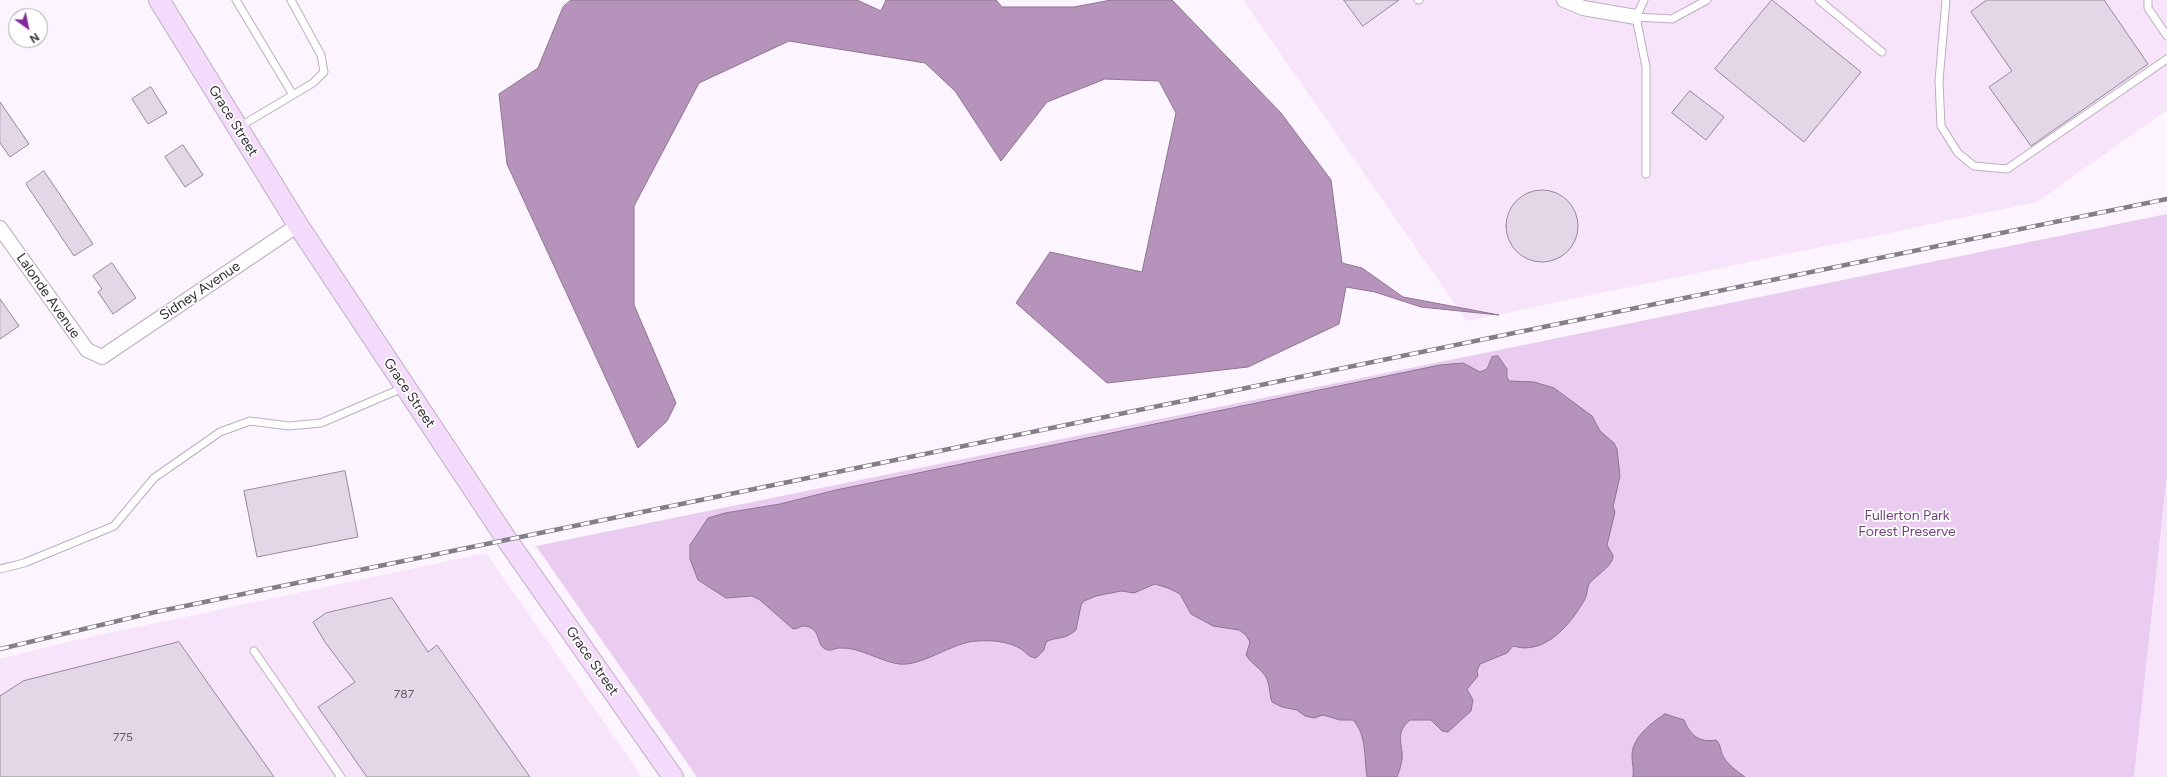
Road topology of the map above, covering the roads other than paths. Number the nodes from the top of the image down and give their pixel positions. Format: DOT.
graph roads {
  1 [pos="159,0"];
  2 [pos="236,0"];
  3 [pos="291,0"];
  4 [pos="1564,0"];
  5 [pos="1644,0"];
  6 [pos="1707,0"];
  7 [pos="1819,0"];
  8 [pos="1946,0"];
  9 [pos="2148,0"];
  10 [pos="1636,17"];
  11 [pos="2167,36"];
  12 [pos="1882,52"];
  13 [pos="2167,59"];
  14 [pos="292,95"];
  15 [pos="238,128"];
  16 [pos="1646,174"];
  17 [pos="298,225"];
  18 [pos="0,228"];
  19 [pos="102,358"];
  20 [pos="405,387"];
  21 [pos="0,569"];
  22 [pos="254,651"];
  23 [pos="341,777"];
  24 [pos="673,777"];
  1 -- 15 [label="street, Grace Street"];
  2 -- 14 [label="lane"];
  3 -- 14 [label="lane"];
  4 -- 10 [label="street"];
  5 -- 10 [label="lane"];
  6 -- 10 [label="lane"];
  7 -- 12 [label="lane"];
  8 -- 13 [label="lane"];
  9 -- 11 [label="lane"];
  10 -- 16 [label="lane"];
  14 -- 15 [label="lane"];
  15 -- 17 [label="street, Grace Street"];
  17 -- 19 [label="street, Sidney Avenue"];
  17 -- 20 [label="street, Grace Street"];
  18 -- 19 [label="street, Lalonde Avenue"];
  20 -- 21 [label="lane"];
  20 -- 24 [label="street, Grace Street"];
  22 -- 23 [label="lane"];
}
